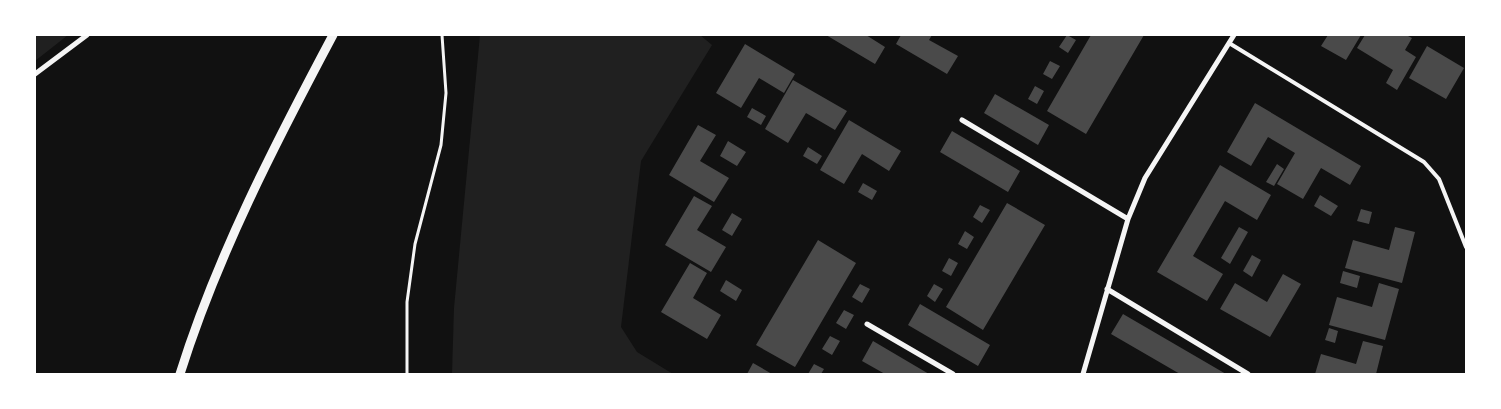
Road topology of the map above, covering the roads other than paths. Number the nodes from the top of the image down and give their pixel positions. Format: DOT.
graph roads {
  1 [pos="86,35"];
  2 [pos="332,35"];
  3 [pos="1234,35"];
  4 [pos="1229,43"];
  5 [pos="35,74"];
  6 [pos="962,120"];
  7 [pos="1128,219"];
  8 [pos="1466,247"];
  9 [pos="1107,289"];
  10 [pos="867,324"];
  11 [pos="180,374"];
  12 [pos="953,374"];
  13 [pos="1083,374"];
  14 [pos="1248,374"];
  1 -- 5 [label="street"];
  2 -- 11 [label="street"];
  3 -- 4 [label="street"];
  4 -- 7 [label="street"];
  4 -- 8 [label="lane"];
  6 -- 7 [label="street"];
  7 -- 9 [label="street"];
  9 -- 13 [label="street"];
  9 -- 14 [label="street"];
  10 -- 12 [label="street"];
}
